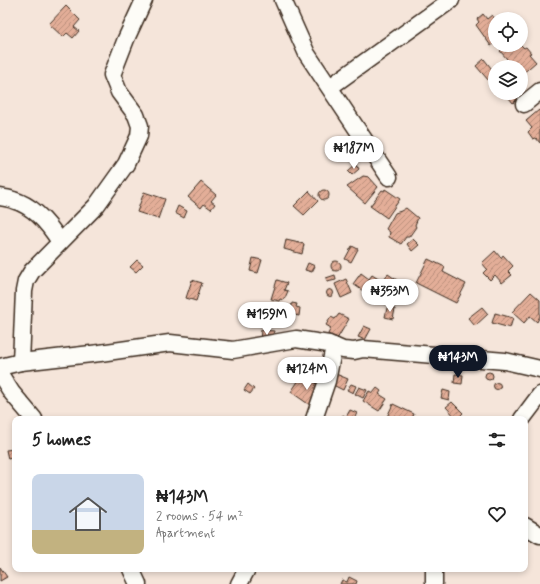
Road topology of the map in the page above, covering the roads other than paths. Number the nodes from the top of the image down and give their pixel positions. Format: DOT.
graph roads {
  1 [pos="144,0"];
  2 [pos="283,0"];
  3 [pos="451,0"];
  4 [pos="330,87"];
  5 [pos="540,91"];
  6 [pos="524,104"];
  7 [pos="389,177"];
  8 [pos="0,197"];
  9 [pos="60,242"];
  10 [pos="334,346"];
  11 [pos="21,362"];
  12 [pos="0,367"];
  13 [pos="540,368"];
  14 [pos="0,374"];
  15 [pos="540,395"];
  16 [pos="31,416"];
  17 [pos="315,416"];
  18 [pos="524,416"];
  19 [pos="528,528"];
  20 [pos="540,535"];
  21 [pos="132,572"];
  22 [pos="245,572"];
  23 [pos="434,572"];
  24 [pos="138,584"];
  25 [pos="239,584"];
  26 [pos="434,584"];
  1 -- 9 [label="street"];
  2 -- 4 [label="street"];
  3 -- 4 [label="street"];
  4 -- 7 [label="street"];
  5 -- 6 [label="street"];
  8 -- 9 [label="street"];
  9 -- 11 [label="street"];
  10 -- 11 [label="street"];
  10 -- 13 [label="street"];
  10 -- 17 [label="street"];
  11 -- 12 [label="street"];
  14 -- 16 [label="street"];
  15 -- 18 [label="street"];
  19 -- 20 [label="street"];
  21 -- 24 [label="street"];
  22 -- 25 [label="street"];
  23 -- 26 [label="street"];
}
